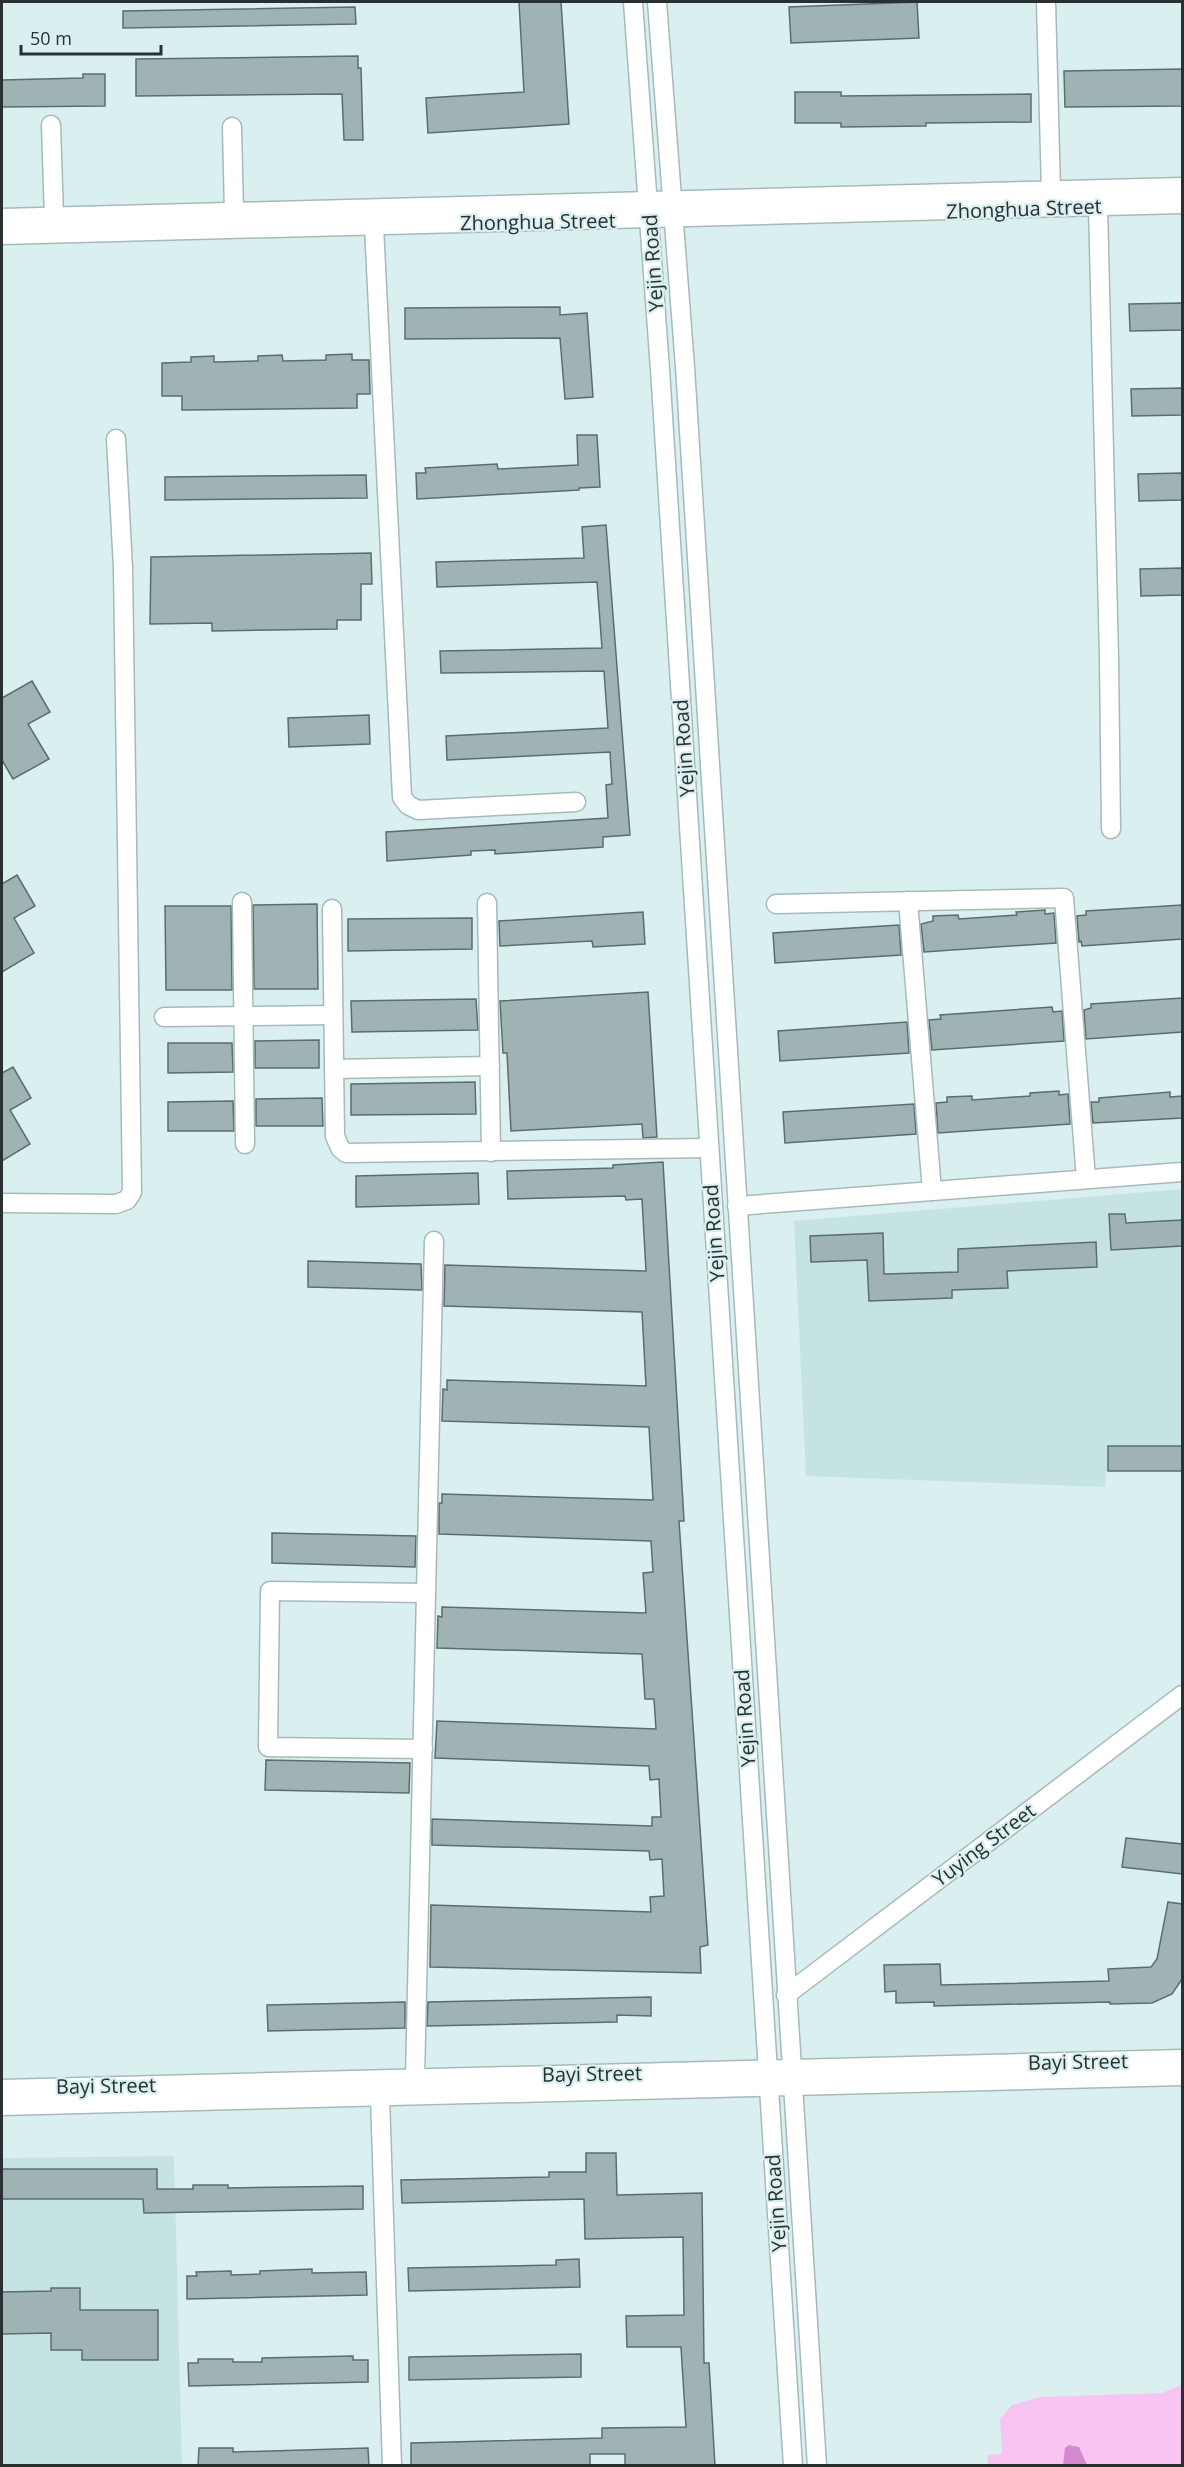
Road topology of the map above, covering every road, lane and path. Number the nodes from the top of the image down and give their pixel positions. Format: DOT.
graph roads {
  1 [pos="633,2"];
  2 [pos="657,2"];
  3 [pos="1046,2"];
  4 [pos="51,125"];
  5 [pos="232,127"];
  6 [pos="1182,187"];
  7 [pos="1051,191"];
  8 [pos="1182,204"];
  9 [pos="1098,207"];
  10 [pos="649,210"];
  11 [pos="673,210"];
  12 [pos="234,212"];
  13 [pos="54,217"];
  14 [pos="2,218"];
  15 [pos="374,226"];
  16 [pos="2,235"];
  17 [pos="116,440"];
  18 [pos="576,802"];
  19 [pos="1111,829"];
  20 [pos="908,901"];
  21 [pos="242,902"];
  22 [pos="487,903"];
  23 [pos="776,904"];
  24 [pos="332,909"];
  25 [pos="333,1015"];
  26 [pos="243,1016"];
  27 [pos="164,1017"];
  28 [pos="490,1066"];
  29 [pos="334,1069"];
  30 [pos="245,1143"];
  31 [pos="709,1148"];
  32 [pos="491,1152"];
  33 [pos="1182,1172"];
  34 [pos="1086,1179"];
  35 [pos="932,1191"];
  36 [pos="2,1203"];
  37 [pos="737,1206"];
  38 [pos="434,1241"];
  39 [pos="426,1593"];
  40 [pos="1182,1695"];
  41 [pos="423,1749"];
  42 [pos="786,1995"];
  43 [pos="1182,2059"];
  44 [pos="1182,2076"];
  45 [pos="415,2078"];
  46 [pos="767,2078"];
  47 [pos="791,2078"];
  48 [pos="2,2089"];
  49 [pos="380,2097"];
  50 [pos="2,2106"];
  51 [pos="392,2466"];
  52 [pos="793,2466"];
  53 [pos="817,2466"];
  1 -- 10 [label="street, Yejin Road"];
  2 -- 11 [label="street, Yejin Road"];
  3 -- 7 [label="street"];
  4 -- 13 [label="street"];
  5 -- 12 [label="street"];
  6 -- 7 [label="street, Zhonghua Street"];
  7 -- 11 [label="street, Zhonghua Street"];
  8 -- 9 [label="street, Zhonghua Street"];
  9 -- 11 [label="street, Zhonghua Street"];
  9 -- 19 [label="street"];
  10 -- 11 [label="street, Zhonghua Street"];
  10 -- 12 [label="street, Zhonghua Street"];
  10 -- 15 [label="street, Zhonghua Street"];
  10 -- 31 [label="street, Yejin Road"];
  11 -- 37 [label="street, Yejin Road"];
  12 -- 13 [label="street, Zhonghua Street"];
  13 -- 14 [label="street, Zhonghua Street"];
  15 -- 16 [label="street, Zhonghua Street"];
  15 -- 18 [label="street"];
  17 -- 36 [label="street"];
  20 -- 23 [label="street"];
  20 -- 34 [label="street"];
  20 -- 35 [label="street"];
  21 -- 26 [label="street"];
  22 -- 28 [label="street"];
  24 -- 25 [label="street"];
  25 -- 26 [label="street"];
  25 -- 29 [label="street"];
  26 -- 27 [label="street"];
  26 -- 30 [label="street"];
  28 -- 29 [label="street"];
  28 -- 32 [label="street"];
  29 -- 32 [label="street"];
  31 -- 32 [label="street"];
  31 -- 46 [label="street, Yejin Road"];
  33 -- 34 [label="street"];
  34 -- 35 [label="street"];
  35 -- 37 [label="street"];
  37 -- 42 [label="street, Yejin Road"];
  38 -- 39 [label="street"];
  39 -- 41 [label="street"];
  39 -- 41 [label="street"];
  40 -- 42 [label="street, Yuying Street"];
  41 -- 45 [label="street"];
  42 -- 47 [label="street, Yejin Road"];
  43 -- 47 [label="street, Bayi Street"];
  44 -- 47 [label="street, Bayi Street"];
  45 -- 46 [label="street, Bayi Street"];
  45 -- 48 [label="street, Bayi Street"];
  46 -- 47 [label="street, Bayi Street"];
  46 -- 49 [label="street, Bayi Street"];
  46 -- 52 [label="street, Yejin Road"];
  47 -- 53 [label="street, Yejin Road"];
  49 -- 50 [label="street, Bayi Street"];
  49 -- 51 [label="street"];
}
